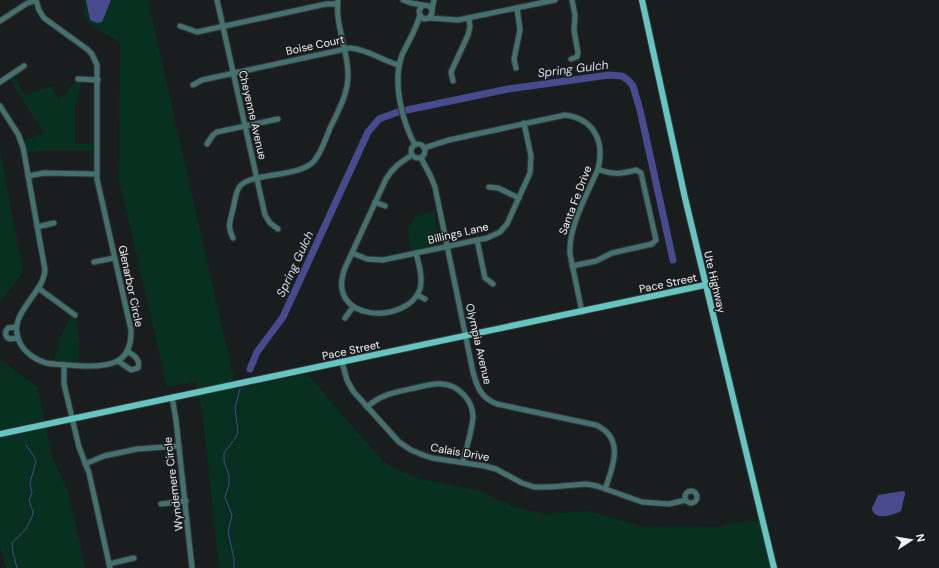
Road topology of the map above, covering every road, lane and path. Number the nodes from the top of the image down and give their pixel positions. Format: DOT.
graph roads {
  1 [pos="36,0"];
  2 [pos="217,0"];
  3 [pos="403,0"];
  4 [pos="430,0"];
  5 [pos="434,0"];
  6 [pos="555,0"];
  7 [pos="572,0"];
  8 [pos="642,0"];
  9 [pos="337,2"];
  10 [pos="411,3"];
  11 [pos="424,5"];
  12 [pos="517,8"];
  13 [pos="432,10"];
  14 [pos="419,14"];
  15 [pos="428,18"];
  16 [pos="441,19"];
  17 [pos="469,19"];
  18 [pos="0,21"];
  19 [pos="180,26"];
  20 [pos="223,26"];
  21 [pos="414,34"];
  22 [pos="344,49"];
  23 [pos="571,59"];
  24 [pos="24,66"];
  25 [pos="399,66"];
  26 [pos="516,68"];
  27 [pos="233,73"];
  28 [pos="78,79"];
  29 [pos="98,80"];
  30 [pos="453,81"];
  31 [pos="0,82"];
  32 [pos="193,85"];
  33 [pos="0,106"];
  34 [pos="278,119"];
  35 [pos="524,123"];
  36 [pos="245,126"];
  37 [pos="207,144"];
  38 [pos="415,145"];
  39 [pos="424,148"];
  40 [pos="412,155"];
  41 [pos="421,158"];
  42 [pos="598,169"];
  43 [pos="96,174"];
  44 [pos="28,176"];
  45 [pos="257,179"];
  46 [pos="490,187"];
  47 [pos="520,198"];
  48 [pos="375,202"];
  49 [pos="385,206"];
  50 [pos="54,224"];
  51 [pos="37,227"];
  52 [pos="278,229"];
  53 [pos="233,238"];
  54 [pos="477,240"];
  55 [pos="447,246"];
  56 [pos="352,253"];
  57 [pos="416,253"];
  58 [pos="114,258"];
  59 [pos="94,262"];
  60 [pos="572,266"];
  61 [pos="492,284"];
  62 [pos="705,286"];
  63 [pos="38,288"];
  64 [pos="417,295"];
  65 [pos="425,299"];
  66 [pos="353,307"];
  67 [pos="582,312"];
  68 [pos="75,315"];
  69 [pos="345,318"];
  70 [pos="16,327"];
  71 [pos="466,336"];
  72 [pos="18,338"];
  73 [pos="127,351"];
  74 [pos="118,361"];
  75 [pos="342,362"];
  76 [pos="64,365"];
  77 [pos="172,397"];
  78 [pos="367,406"];
  79 [pos="72,418"];
  80 [pos="0,434"];
  81 [pos="179,446"];
  82 [pos="463,462"];
  83 [pos="85,464"];
  84 [pos="605,489"];
  85 [pos="686,500"];
  86 [pos="186,501"];
  87 [pos="161,504"];
  88 [pos="134,558"];
  89 [pos="110,566"];
  90 [pos="192,568"];
  91 [pos="774,568"];
  1 -- 18 [label="street, Glenarbor Circle"];
  1 -- 29 [label="street, Glenarbor Circle"];
  2 -- 20 [label="street, Cheyenne Avenue"];
  3 -- 10 [label="street"];
  4 -- 11 [label="street"];
  5 -- 13 [label="street"];
  6 -- 12 [label="street"];
  7 -- 23 [label="street"];
  8 -- 62 [label="main road, Ute Highway"];
  9 -- 20 [label="street"];
  9 -- 22 [label="street"];
  10 -- 11 [label="street"];
  10 -- 14 [label="street"];
  11 -- 13 [label="street"];
  11 -- 14 [label="street"];
  12 -- 17 [label="street"];
  12 -- 26 [label="street"];
  13 -- 15 [label="street"];
  13 -- 16 [label="street"];
  14 -- 15 [label="street"];
  14 -- 21 [label="street"];
  15 -- 16 [label="street"];
  15 -- 21 [label="street"];
  16 -- 17 [label="street"];
  17 -- 30 [label="street"];
  19 -- 20 [label="street"];
  20 -- 27 [label="street, Cheyenne Avenue"];
  21 -- 25 [label="street"];
  22 -- 25 [label="street, Boise Court"];
  22 -- 27 [label="street, Boise Court"];
  22 -- 45 [label="street"];
  24 -- 31 [label="street"];
  25 -- 38 [label="street"];
  27 -- 32 [label="street, Boise Court"];
  27 -- 36 [label="street, Cheyenne Avenue"];
  28 -- 29 [label="street"];
  29 -- 43 [label="street, Glenarbor Circle"];
  33 -- 44 [label="street"];
  34 -- 36 [label="street"];
  35 -- 39 [label="street, Santa Fe Drive"];
  35 -- 42 [label="street, Santa Fe Drive"];
  35 -- 47 [label="street, Billings Lane"];
  36 -- 37 [label="street"];
  36 -- 45 [label="street, Cheyenne Avenue"];
  38 -- 39 [label="street"];
  38 -- 40 [label="street"];
  39 -- 41 [label="street"];
  40 -- 41 [label="street"];
  40 -- 48 [label="street"];
  41 -- 55 [label="street, Olympia Avenue"];
  42 -- 60 [label="street, Santa Fe Drive"];
  42 -- 60 [label="street"];
  43 -- 44 [label="street"];
  43 -- 58 [label="street, Glenarbor Circle"];
  44 -- 51 [label="street"];
  45 -- 52 [label="street, Cheyenne Avenue"];
  45 -- 53 [label="street"];
  46 -- 47 [label="street"];
  47 -- 54 [label="street, Billings Lane"];
  48 -- 49 [label="street"];
  48 -- 56 [label="street"];
  50 -- 51 [label="street"];
  51 -- 63 [label="street"];
  54 -- 55 [label="street, Billings Lane"];
  54 -- 61 [label="street"];
  55 -- 57 [label="street, Billings Lane"];
  55 -- 71 [label="street, Olympia Avenue"];
  56 -- 57 [label="street, Billings Lane"];
  56 -- 66 [label="street"];
  57 -- 64 [label="street"];
  58 -- 59 [label="street"];
  58 -- 73 [label="street, Glenarbor Circle"];
  60 -- 67 [label="street, Santa Fe Drive"];
  62 -- 67 [label="main road, Pace Street"];
  62 -- 91 [label="main road, Ute Highway"];
  63 -- 68 [label="street"];
  63 -- 70 [label="street"];
  64 -- 65 [label="street"];
  64 -- 66 [label="street"];
  66 -- 69 [label="street"];
  67 -- 71 [label="main road, Pace Street"];
  70 -- 72 [label="street"];
  70 -- 72 [label="street"];
  71 -- 75 [label="main road, Pace Street"];
  71 -- 84 [label="street, Olympia Avenue"];
  72 -- 76 [label="street"];
  73 -- 74 [label="street"];
  73 -- 74 [label="street"];
  74 -- 76 [label="street"];
  75 -- 77 [label="main road, Pace Street"];
  75 -- 78 [label="street, Calais Drive"];
  76 -- 79 [label="street"];
  77 -- 79 [label="main road, Pace Street"];
  77 -- 81 [label="street, Wyndemere Circle"];
  78 -- 82 [label="street, Calais Drive"];
  78 -- 82 [label="street"];
  79 -- 80 [label="main road, Pace Street"];
  79 -- 83 [label="street"];
  81 -- 83 [label="street"];
  81 -- 86 [label="street, Wyndemere Circle"];
  82 -- 84 [label="street, Calais Drive"];
  83 -- 89 [label="street"];
  84 -- 85 [label="street, Calais Drive"];
  86 -- 87 [label="street"];
  86 -- 90 [label="street, Wyndemere Circle"];
  88 -- 89 [label="street"];
}
